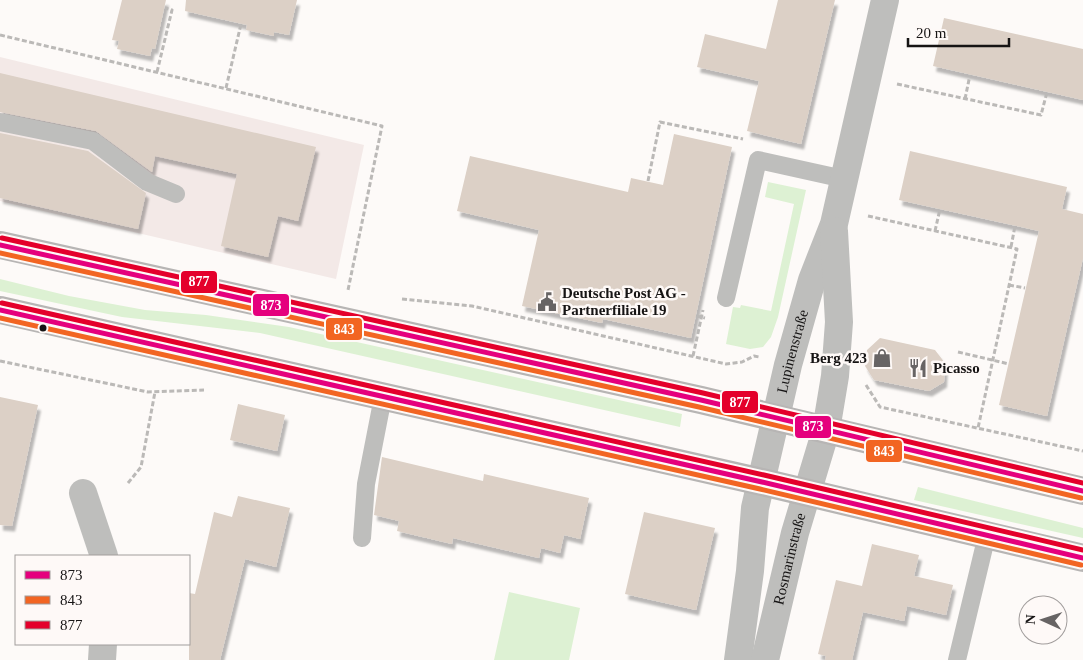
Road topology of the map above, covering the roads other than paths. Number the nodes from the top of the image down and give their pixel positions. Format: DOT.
graph roads {
  1 [pos="885,0"];
  2 [pos="0,122"];
  3 [pos="844,180"];
  4 [pos="176,194"];
  5 [pos="836,217"];
  6 [pos="0,245"];
  7 [pos="726,298"];
  8 [pos="0,310"];
  9 [pos="383,397"];
  10 [pos="776,418"];
  11 [pos="826,430"];
  12 [pos="762,482"];
  13 [pos="1083,491"];
  14 [pos="807,492"];
  15 [pos="83,494"];
  16 [pos="987,535"];
  17 [pos="362,538"];
  18 [pos="104,555"];
  19 [pos="1083,558"];
  20 [pos="103,645"];
  21 [pos="102,660"];
  22 [pos="738,660"];
  23 [pos="766,660"];
  24 [pos="957,660"];
  1 -- 3 [label="street, Lupinenstraße"];
  2 -- 4 [label="lane"];
  3 -- 5 [label="street, Lupinenstraße"];
  3 -- 7 [label="lane"];
  5 -- 10 [label="street, Lupinenstraße"];
  5 -- 11 [label="street, Lupinenstraße"];
  6 -- 10 [label="main road"];
  8 -- 9 [label="main road"];
  9 -- 12 [label="main road"];
  9 -- 17 [label="lane"];
  10 -- 11 [label="main road"];
  10 -- 12 [label="street, Lupinenstraße"];
  11 -- 13 [label="main road"];
  11 -- 14 [label="street, Rosmarinstraße"];
  12 -- 14 [label="main road"];
  12 -- 22 [label="street"];
  14 -- 16 [label="main road"];
  14 -- 23 [label="street, Rosmarinstraße"];
  15 -- 18 [label="street"];
  16 -- 19 [label="main road"];
  16 -- 24 [label="lane"];
  20 -- 21 [label="street"];
}
